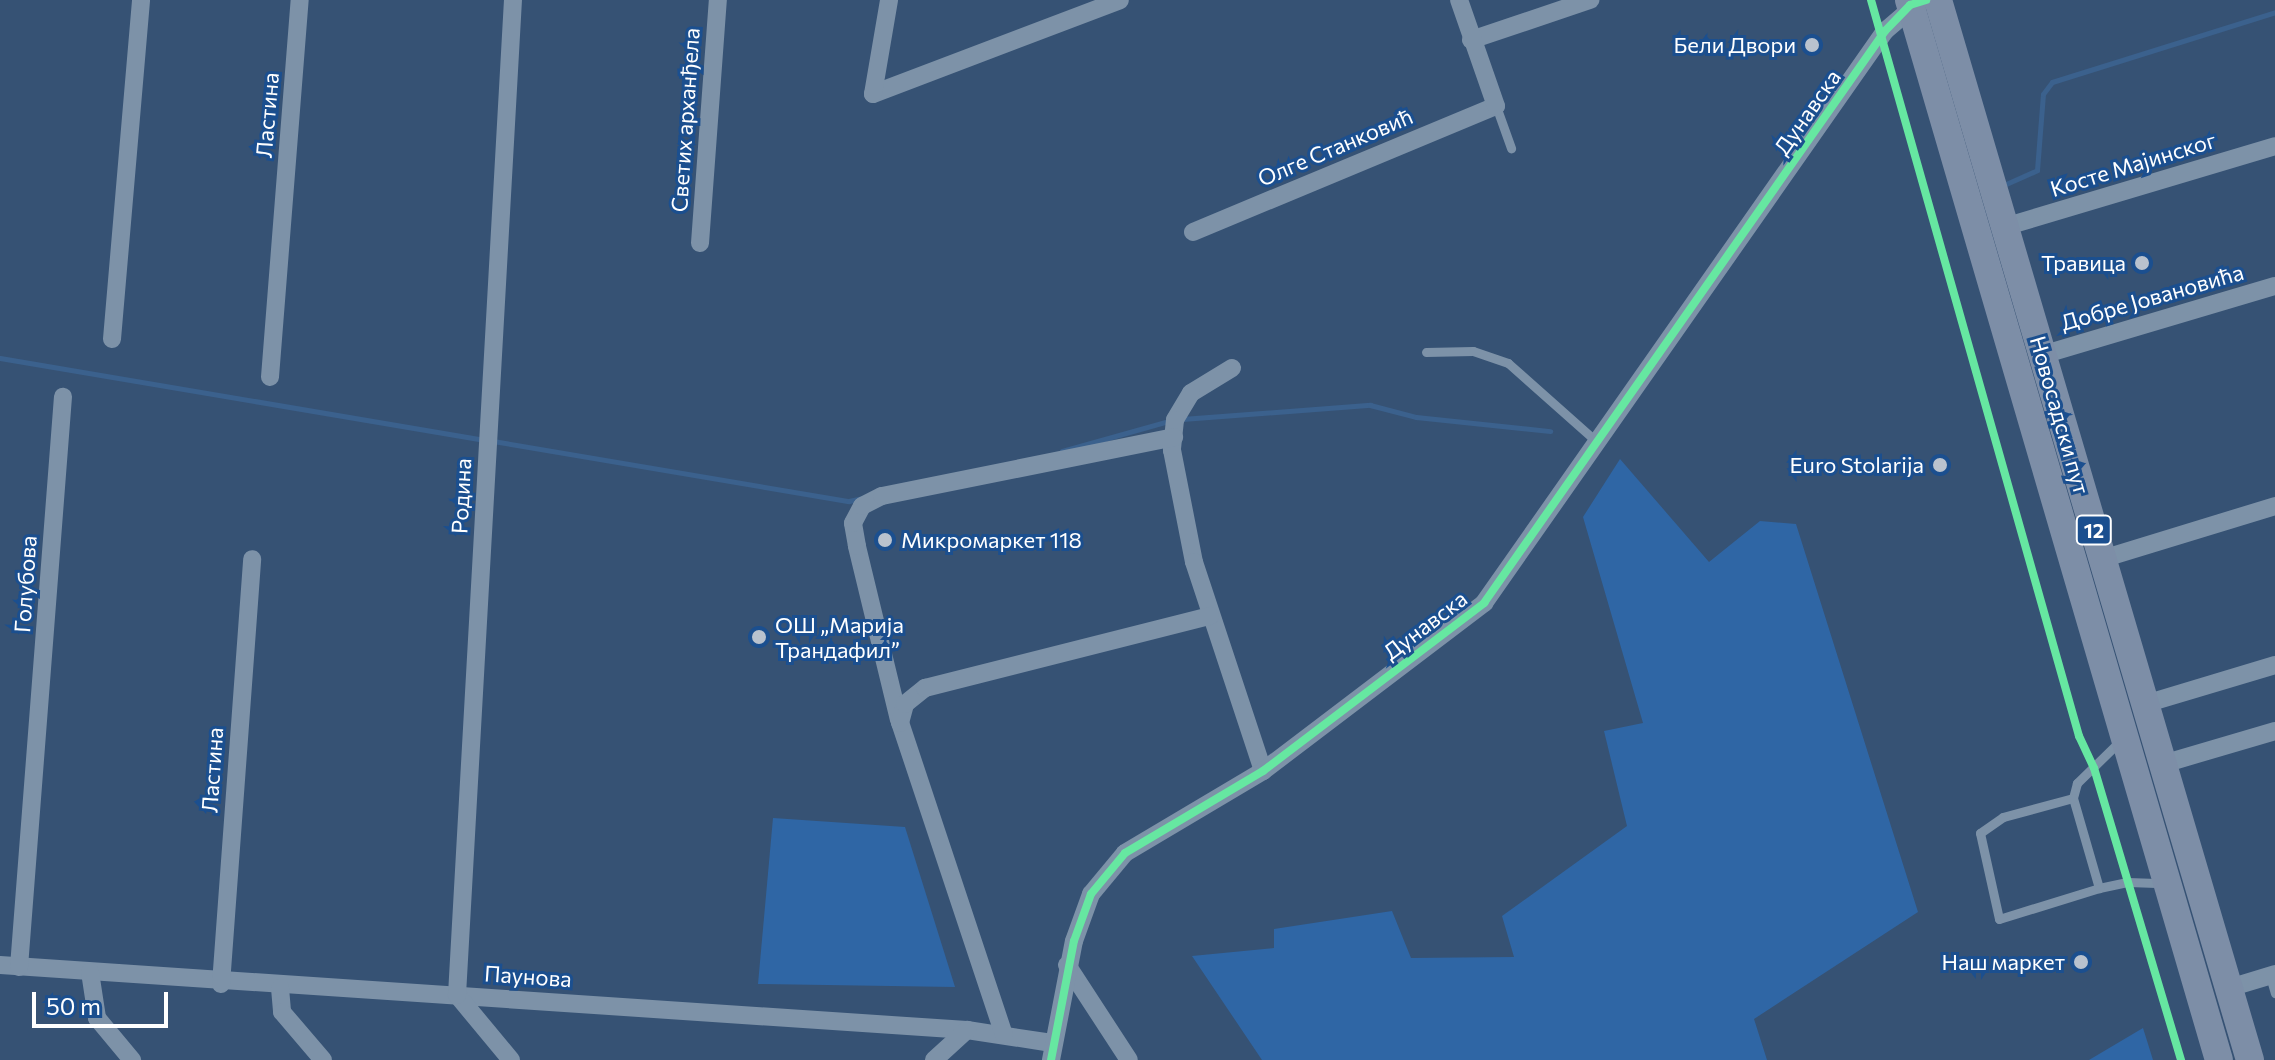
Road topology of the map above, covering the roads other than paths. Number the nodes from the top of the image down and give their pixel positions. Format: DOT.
graph roads {
  1 [pos="141,0"];
  2 [pos="300,0"];
  3 [pos="513,0"];
  4 [pos="718,0"];
  5 [pos="889,0"];
  6 [pos="1120,0"];
  7 [pos="1459,0"];
  8 [pos="1590,0"];
  9 [pos="1938,0"];
  10 [pos="1915,2"];
  11 [pos="1471,40"];
  12 [pos="1496,106"];
  13 [pos="2275,146"];
  14 [pos="1511,148"];
  15 [pos="2004,227"];
  16 [pos="1193,232"];
  17 [pos="700,243"];
  18 [pos="2275,286"];
  19 [pos="112,339"];
  20 [pos="1426,352"];
  21 [pos="2042,355"];
  22 [pos="1232,368"];
  23 [pos="270,377"];
  24 [pos="63,397"];
  25 [pos="1174,437"];
  26 [pos="1600,444"];
  27 [pos="2275,506"];
  28 [pos="252,559"];
  29 [pos="2102,559"];
  30 [pos="1210,616"];
  31 [pos="2275,665"];
  32 [pos="2145,704"];
  33 [pos="900,723"];
  34 [pos="2275,731"];
  35 [pos="2123,736"];
  36 [pos="2163,764"];
  37 [pos="1263,771"];
  38 [pos="2073,798"];
  39 [pos="2165,884"];
  40 [pos="2099,888"];
  41 [pos="1067,965"];
  42 [pos="10,966"];
  43 [pos="90,972"];
  44 [pos="2273,981"];
  45 [pos="221,984"];
  46 [pos="280,988"];
  47 [pos="2229,988"];
  48 [pos="457,995"];
  49 [pos="967,1030"];
  50 [pos="1004,1035"];
  51 [pos="1051,1051"];
  52 [pos="132,1060"];
  53 [pos="323,1060"];
  54 [pos="511,1060"];
  55 [pos="934,1060"];
  56 [pos="1129,1060"];
  57 [pos="2219,1060"];
  58 [pos="2250,1060"];
  1 -- 19 [label="street"];
  2 -- 23 [label="street, Ластина"];
  3 -- 48 [label="street, Родина"];
  4 -- 17 [label="street, Светих арханђела"];
  5 -- 6 [label="street"];
  7 -- 11 [label="street"];
  8 -- 11 [label="street"];
  9 -- 15 [label="main road, Новосадски пут / 12"];
  10 -- 26 [label="street, Дунавска"];
  10 -- 35 [label="main road, Новосадски пут / 12"];
  11 -- 12 [label="street"];
  12 -- 14 [label="lane"];
  12 -- 16 [label="street, Олге Станковић"];
  13 -- 15 [label="street, Косте Мајинског"];
  15 -- 21 [label="main road, Новосадски пут / 12"];
  18 -- 21 [label="street, Добре Јовановића"];
  20 -- 26 [label="lane"];
  21 -- 29 [label="main road, Новосадски пут / 12"];
  22 -- 25 [label="street"];
  24 -- 42 [label="street, Голубова"];
  25 -- 30 [label="street"];
  25 -- 33 [label="street"];
  26 -- 37 [label="street, Дунавска"];
  27 -- 29 [label="street"];
  28 -- 45 [label="street, Ластина"];
  29 -- 32 [label="main road, Новосадски пут / 12"];
  30 -- 33 [label="street"];
  30 -- 37 [label="street"];
  31 -- 32 [label="street"];
  32 -- 36 [label="main road, Новосадски пут / 12"];
  33 -- 50 [label="street"];
  34 -- 36 [label="street"];
  35 -- 38 [label="lane"];
  35 -- 39 [label="main road, Новосадски пут / 12"];
  36 -- 47 [label="main road, Новосадски пут / 12"];
  37 -- 41 [label="street, Дунавска"];
  38 -- 40 [label="lane"];
  38 -- 40 [label="lane"];
  39 -- 40 [label="lane"];
  39 -- 57 [label="main road, Новосадски пут / 12"];
  41 -- 51 [label="street, Дунавска"];
  41 -- 56 [label="street"];
  42 -- 43 [label="street, Паунова"];
  43 -- 45 [label="street, Паунова"];
  43 -- 52 [label="street"];
  44 -- 47 [label="street"];
  45 -- 46 [label="street, Паунова"];
  46 -- 48 [label="street, Паунова"];
  46 -- 53 [label="street"];
  47 -- 58 [label="main road, Новосадски пут / 12"];
  48 -- 49 [label="street, Паунова"];
  48 -- 54 [label="street"];
  49 -- 50 [label="street, Паунова"];
  49 -- 55 [label="street"];
  50 -- 51 [label="street, Паунова"];
}
